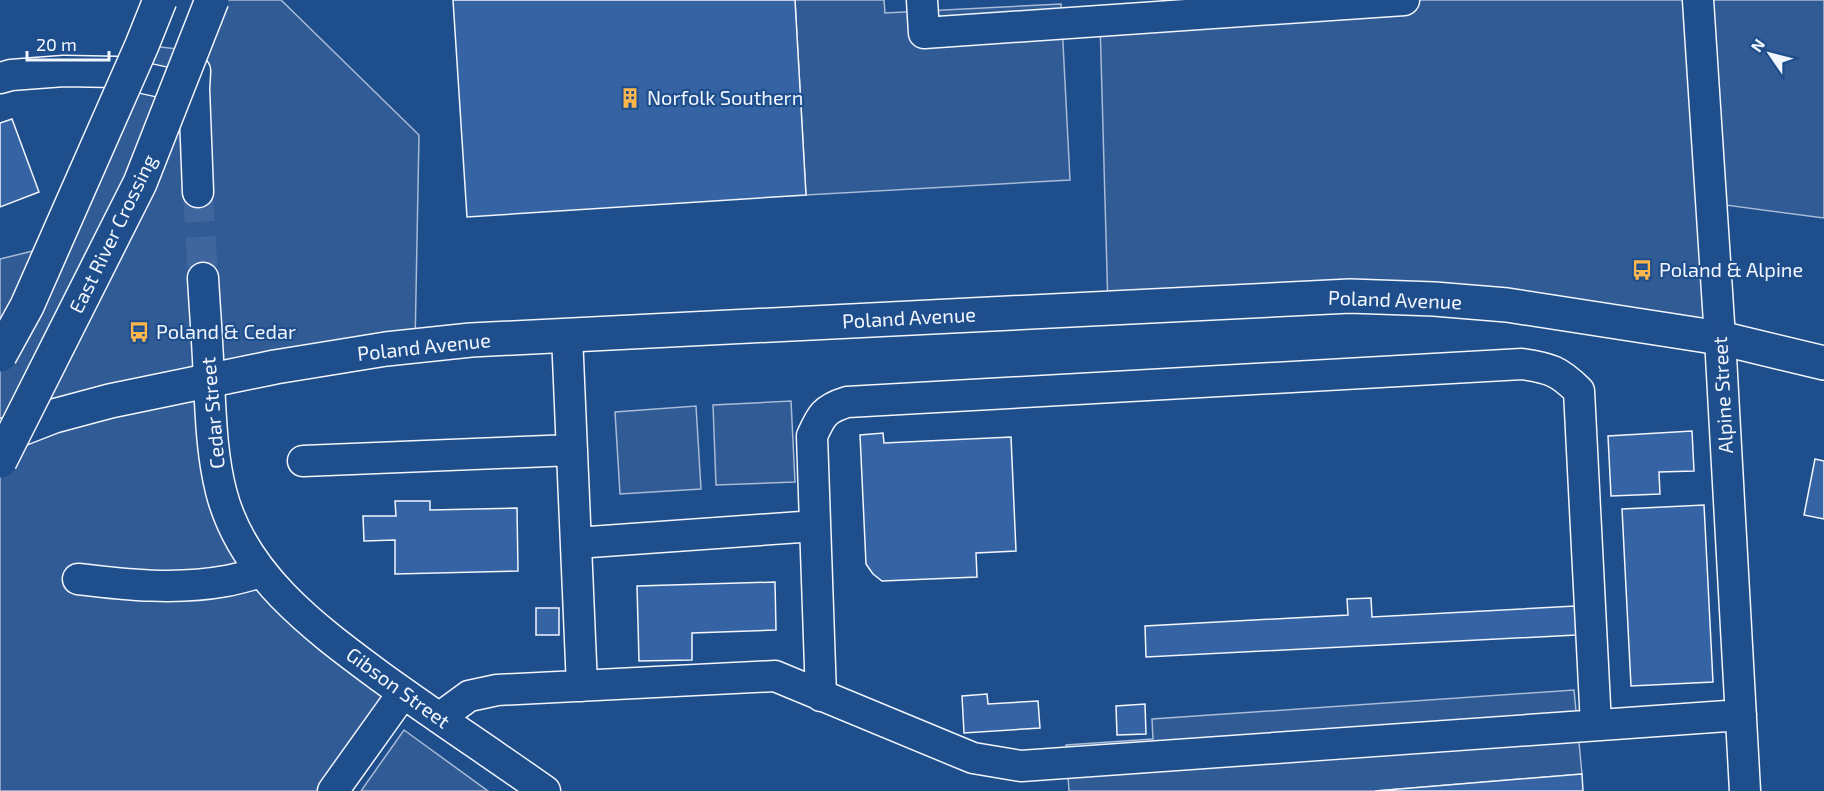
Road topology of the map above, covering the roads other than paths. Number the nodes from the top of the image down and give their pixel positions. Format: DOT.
graph roads {
  1 [pos="160,0"];
  2 [pos="204,0"];
  3 [pos="212,0"];
  4 [pos="922,0"];
  5 [pos="1404,0"];
  6 [pos="1698,0"];
  7 [pos="1201,7"];
  8 [pos="0,78"];
  9 [pos="194,89"];
  10 [pos="198,192"];
  11 [pos="203,278"];
  12 [pos="567,336"];
  13 [pos="1720,338"];
  14 [pos="0,355"];
  15 [pos="1824,363"];
  16 [pos="209,382"];
  17 [pos="0,437"];
  18 [pos="572,450"];
  19 [pos="0,461"];
  20 [pos="303,461"];
  21 [pos="815,526"];
  22 [pos="576,543"];
  23 [pos="262,572"];
  24 [pos="78,579"];
  25 [pos="582,686"];
  26 [pos="403,693"];
  27 [pos="821,696"];
  28 [pos="1741,715"];
  29 [pos="439,718"];
  30 [pos="1596,725"];
  31 [pos="333,791"];
  32 [pos="545,791"];
  33 [pos="1745,791"];
  1 -- 14 [label="main road, bridge"];
  2 -- 9 [label="street"];
  3 -- 19 [label="main road, East River Crossing, bridge"];
  4 -- 7 [label="street"];
  5 -- 7 [label="street"];
  6 -- 13 [label="street, Alpine Street"];
  8 -- 9 [label="street"];
  9 -- 10 [label="street"];
  11 -- 16 [label="street, Cedar Street"];
  12 -- 13 [label="main road, Poland Avenue"];
  12 -- 16 [label="main road, Poland Avenue"];
  12 -- 18 [label="street"];
  13 -- 15 [label="main road, Poland Avenue"];
  13 -- 28 [label="street, Alpine Street"];
  16 -- 17 [label="main road, Poland Avenue"];
  16 -- 23 [label="street, Cedar Street"];
  18 -- 20 [label="street"];
  18 -- 22 [label="street"];
  21 -- 22 [label="street"];
  21 -- 27 [label="street"];
  21 -- 30 [label="street"];
  22 -- 25 [label="street"];
  23 -- 24 [label="street"];
  23 -- 26 [label="street, Gibson Street"];
  25 -- 27 [label="street"];
  25 -- 29 [label="street"];
  26 -- 29 [label="street, Gibson Street"];
  26 -- 31 [label="street"];
  27 -- 30 [label="street"];
  28 -- 30 [label="street"];
  28 -- 33 [label="street, Alpine Street"];
  29 -- 32 [label="street, Gibson Street"];
}
